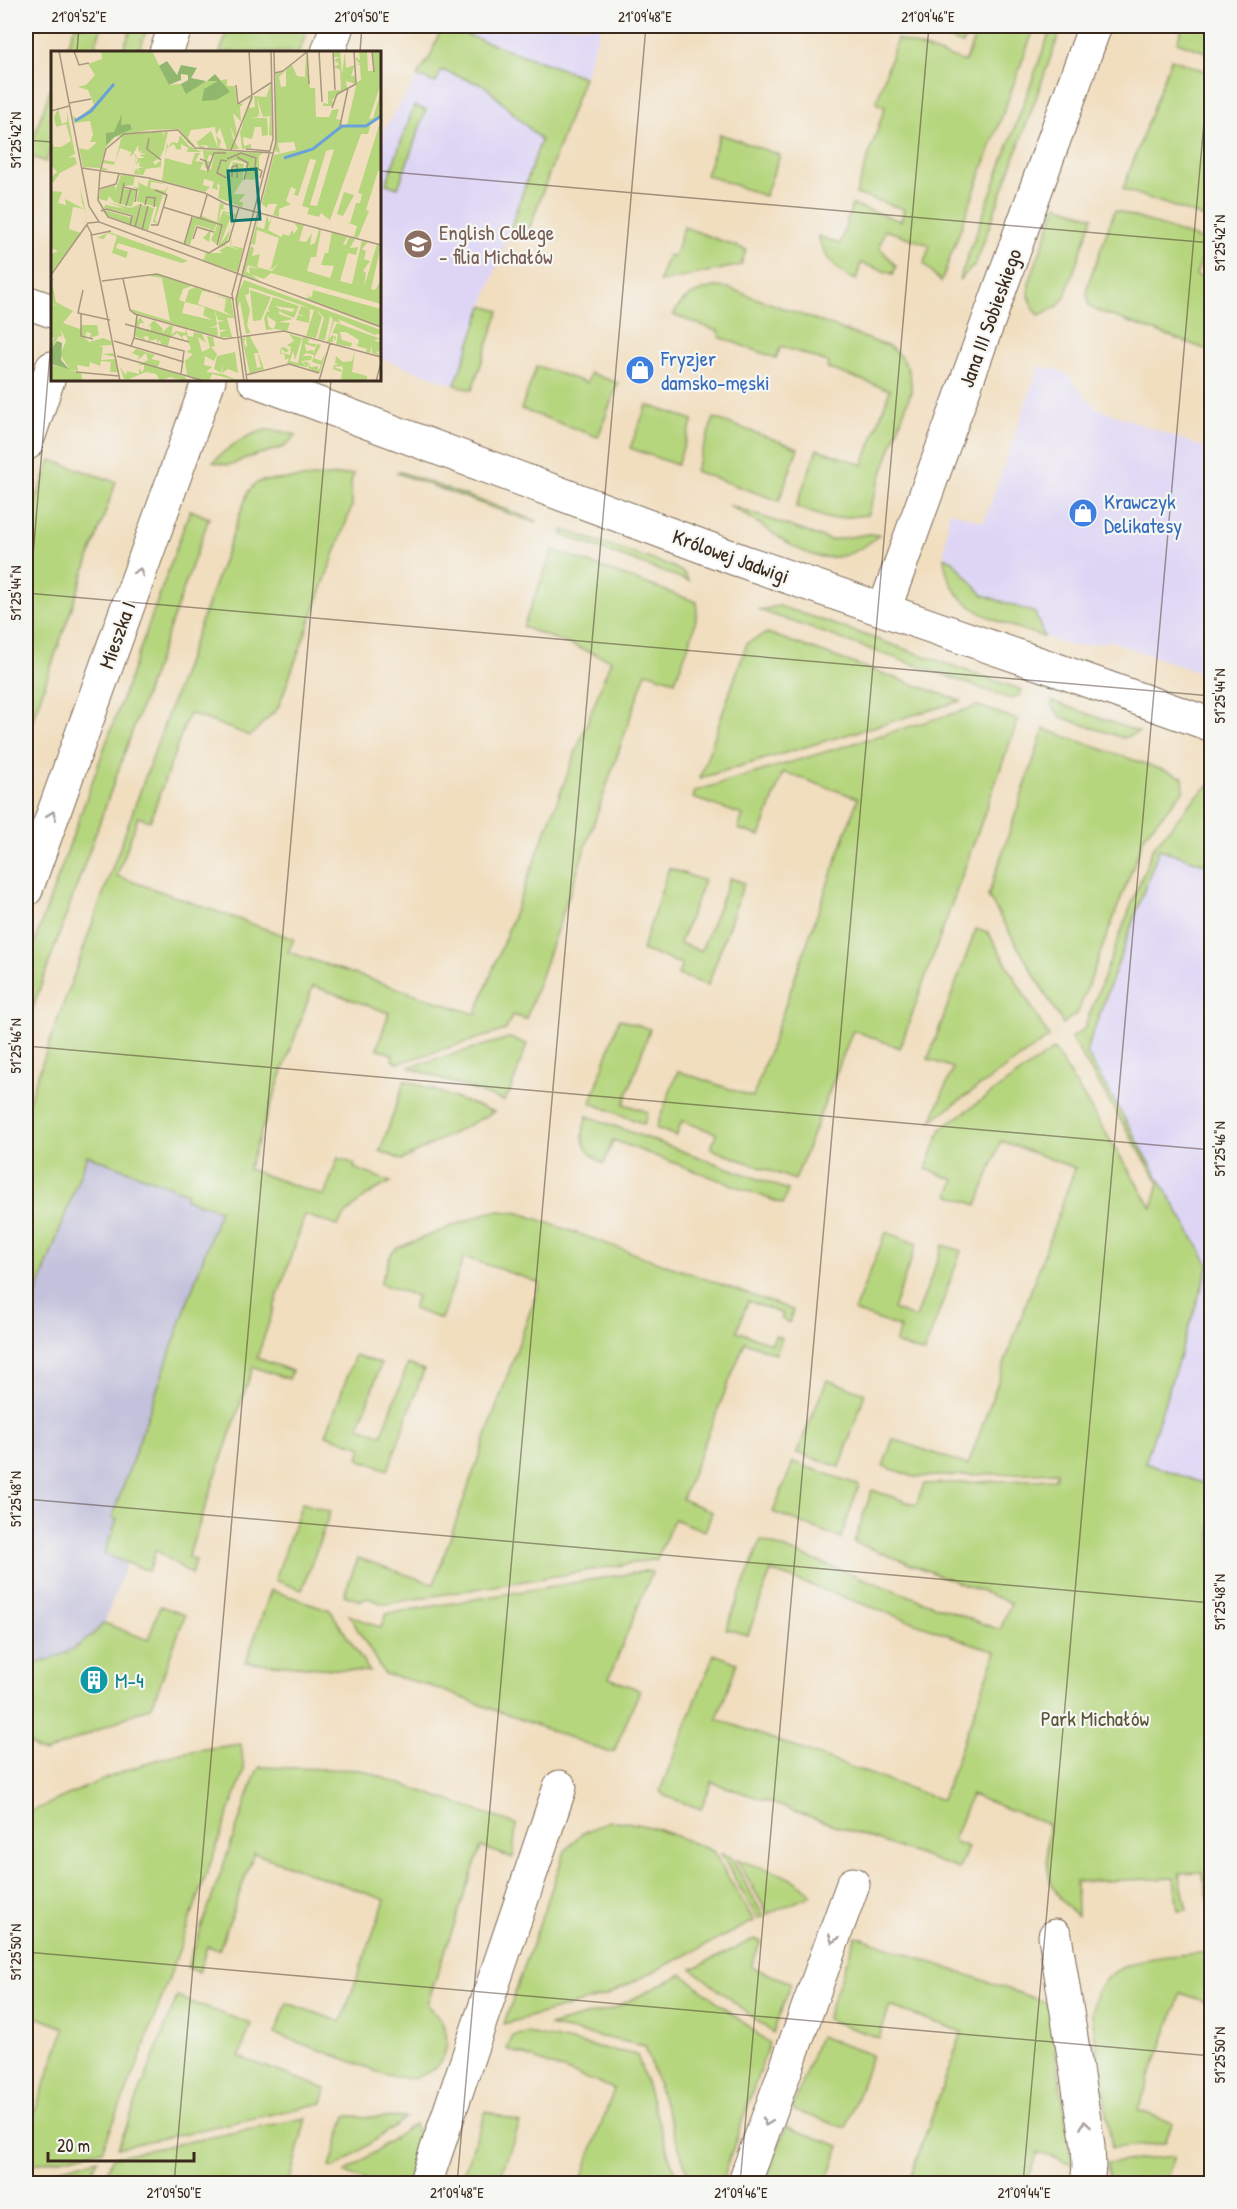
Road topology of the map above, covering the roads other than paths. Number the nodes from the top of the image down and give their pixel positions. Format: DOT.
graph roads {
  1 [pos="176,26"];
  2 [pos="337,26"];
  3 [pos="1095,26"];
  4 [pos="166,51"];
  5 [pos="328,51"];
  6 [pos="26,302"];
  7 [pos="51,311"];
  8 [pos="51,371"];
  9 [pos="209,381"];
  10 [pos="257,381"];
  11 [pos="26,444"];
  12 [pos="884,610"];
  13 [pos="1212,725"];
  14 [pos="26,890"];
  15 [pos="560,1787"];
  16 [pos="853,1884"];
  17 [pos="1055,1936"];
  18 [pos="425,2184"];
  19 [pos="744,2184"];
  20 [pos="1087,2184"];
  1 -- 4 [label="street"];
  2 -- 5 [label="street"];
  3 -- 12 [label="street, Jana III Sobieskiego"];
  6 -- 7 [label="street"];
  8 -- 11 [label="street"];
  14 -- 9 [label="street, Mieszka I, one-way"];
  10 -- 12 [label="street, Królowej Jadwigi"];
  12 -- 13 [label="street, Królowej Jadwigi"];
  15 -- 18 [label="street"];
  16 -- 19 [label="street, one-way"];
  20 -- 17 [label="street, one-way"];
}
